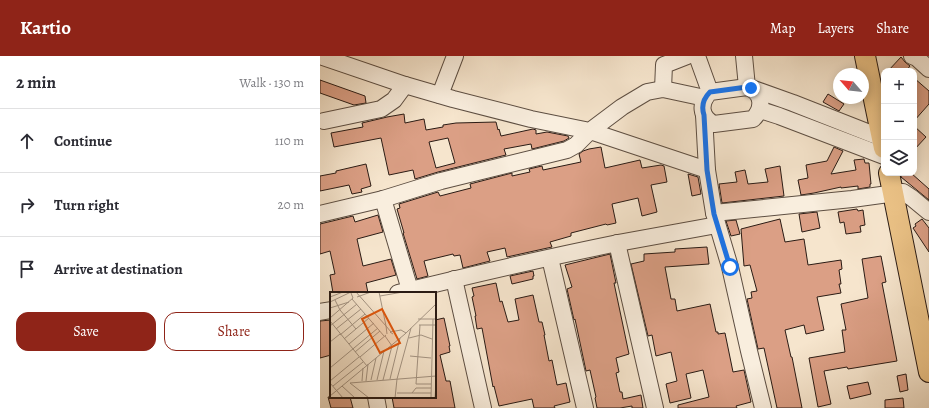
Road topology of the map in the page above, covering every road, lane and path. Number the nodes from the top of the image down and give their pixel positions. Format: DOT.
graph roads {
  1 [pos="320,56"];
  2 [pos="455,56"];
  3 [pos="687,56"];
  4 [pos="697,56"];
  5 [pos="744,56"];
  6 [pos="865,56"];
  7 [pos="912,56"];
  8 [pos="929,69"];
  9 [pos="405,85"];
  10 [pos="749,87"];
  11 [pos="663,89"];
  12 [pos="440,95"];
  13 [pos="708,95"];
  14 [pos="760,110"];
  15 [pos="709,120"];
  16 [pos="324,121"];
  17 [pos="590,131"];
  18 [pos="882,140"];
  19 [pos="881,146"];
  20 [pos="881,146"];
  21 [pos="707,170"];
  22 [pos="890,176"];
  23 [pos="893,194"];
  24 [pos="383,198"];
  25 [pos="929,212"];
  26 [pos="320,214"];
  27 [pos="715,219"];
  28 [pos="617,243"];
  29 [pos="550,258"];
  30 [pos="454,279"];
  31 [pos="404,291"];
  32 [pos="330,310"];
  33 [pos="320,312"];
  34 [pos="926,348"];
  35 [pos="929,372"];
  36 [pos="376,398"];
  37 [pos="378,408"];
  38 [pos="482,408"];
  39 [pos="585,408"];
  40 [pos="655,408"];
  41 [pos="763,408"];
  1 -- 9 [label="street"];
  2 -- 12 [label="street"];
  3 -- 11 [label="street"];
  4 -- 13 [label="street"];
  5 -- 10 [label="street"];
  6 -- 18 [label="main road"];
  7 -- 8 [label="street"];
  9 -- 12 [label="street"];
  9 -- 16 [label="street"];
  10 -- 13 [label="street"];
  10 -- 14 [label="street"];
  10 -- 19 [label="street"];
  11 -- 13 [label="street"];
  11 -- 17 [label="street"];
  12 -- 17 [label="street"];
  13 -- 15 [label="street"];
  14 -- 15 [label="street"];
  14 -- 20 [label="street"];
  15 -- 21 [label="street"];
  17 -- 21 [label="street"];
  17 -- 24 [label="street"];
  21 -- 27 [label="street"];
  22 -- 23 [label="main road"];
  23 -- 25 [label="street"];
  23 -- 27 [label="street"];
  23 -- 34 [label="main road"];
  24 -- 26 [label="street"];
  24 -- 31 [label="street"];
  27 -- 28 [label="street"];
  27 -- 41 [label="street"];
  28 -- 29 [label="street"];
  28 -- 40 [label="street"];
  29 -- 30 [label="street"];
  29 -- 39 [label="street"];
  30 -- 31 [label="street"];
  30 -- 38 [label="street"];
  32 -- 33 [label="street"];
  34 -- 35 [label="main road"];
  36 -- 37 [label="street"];
}
